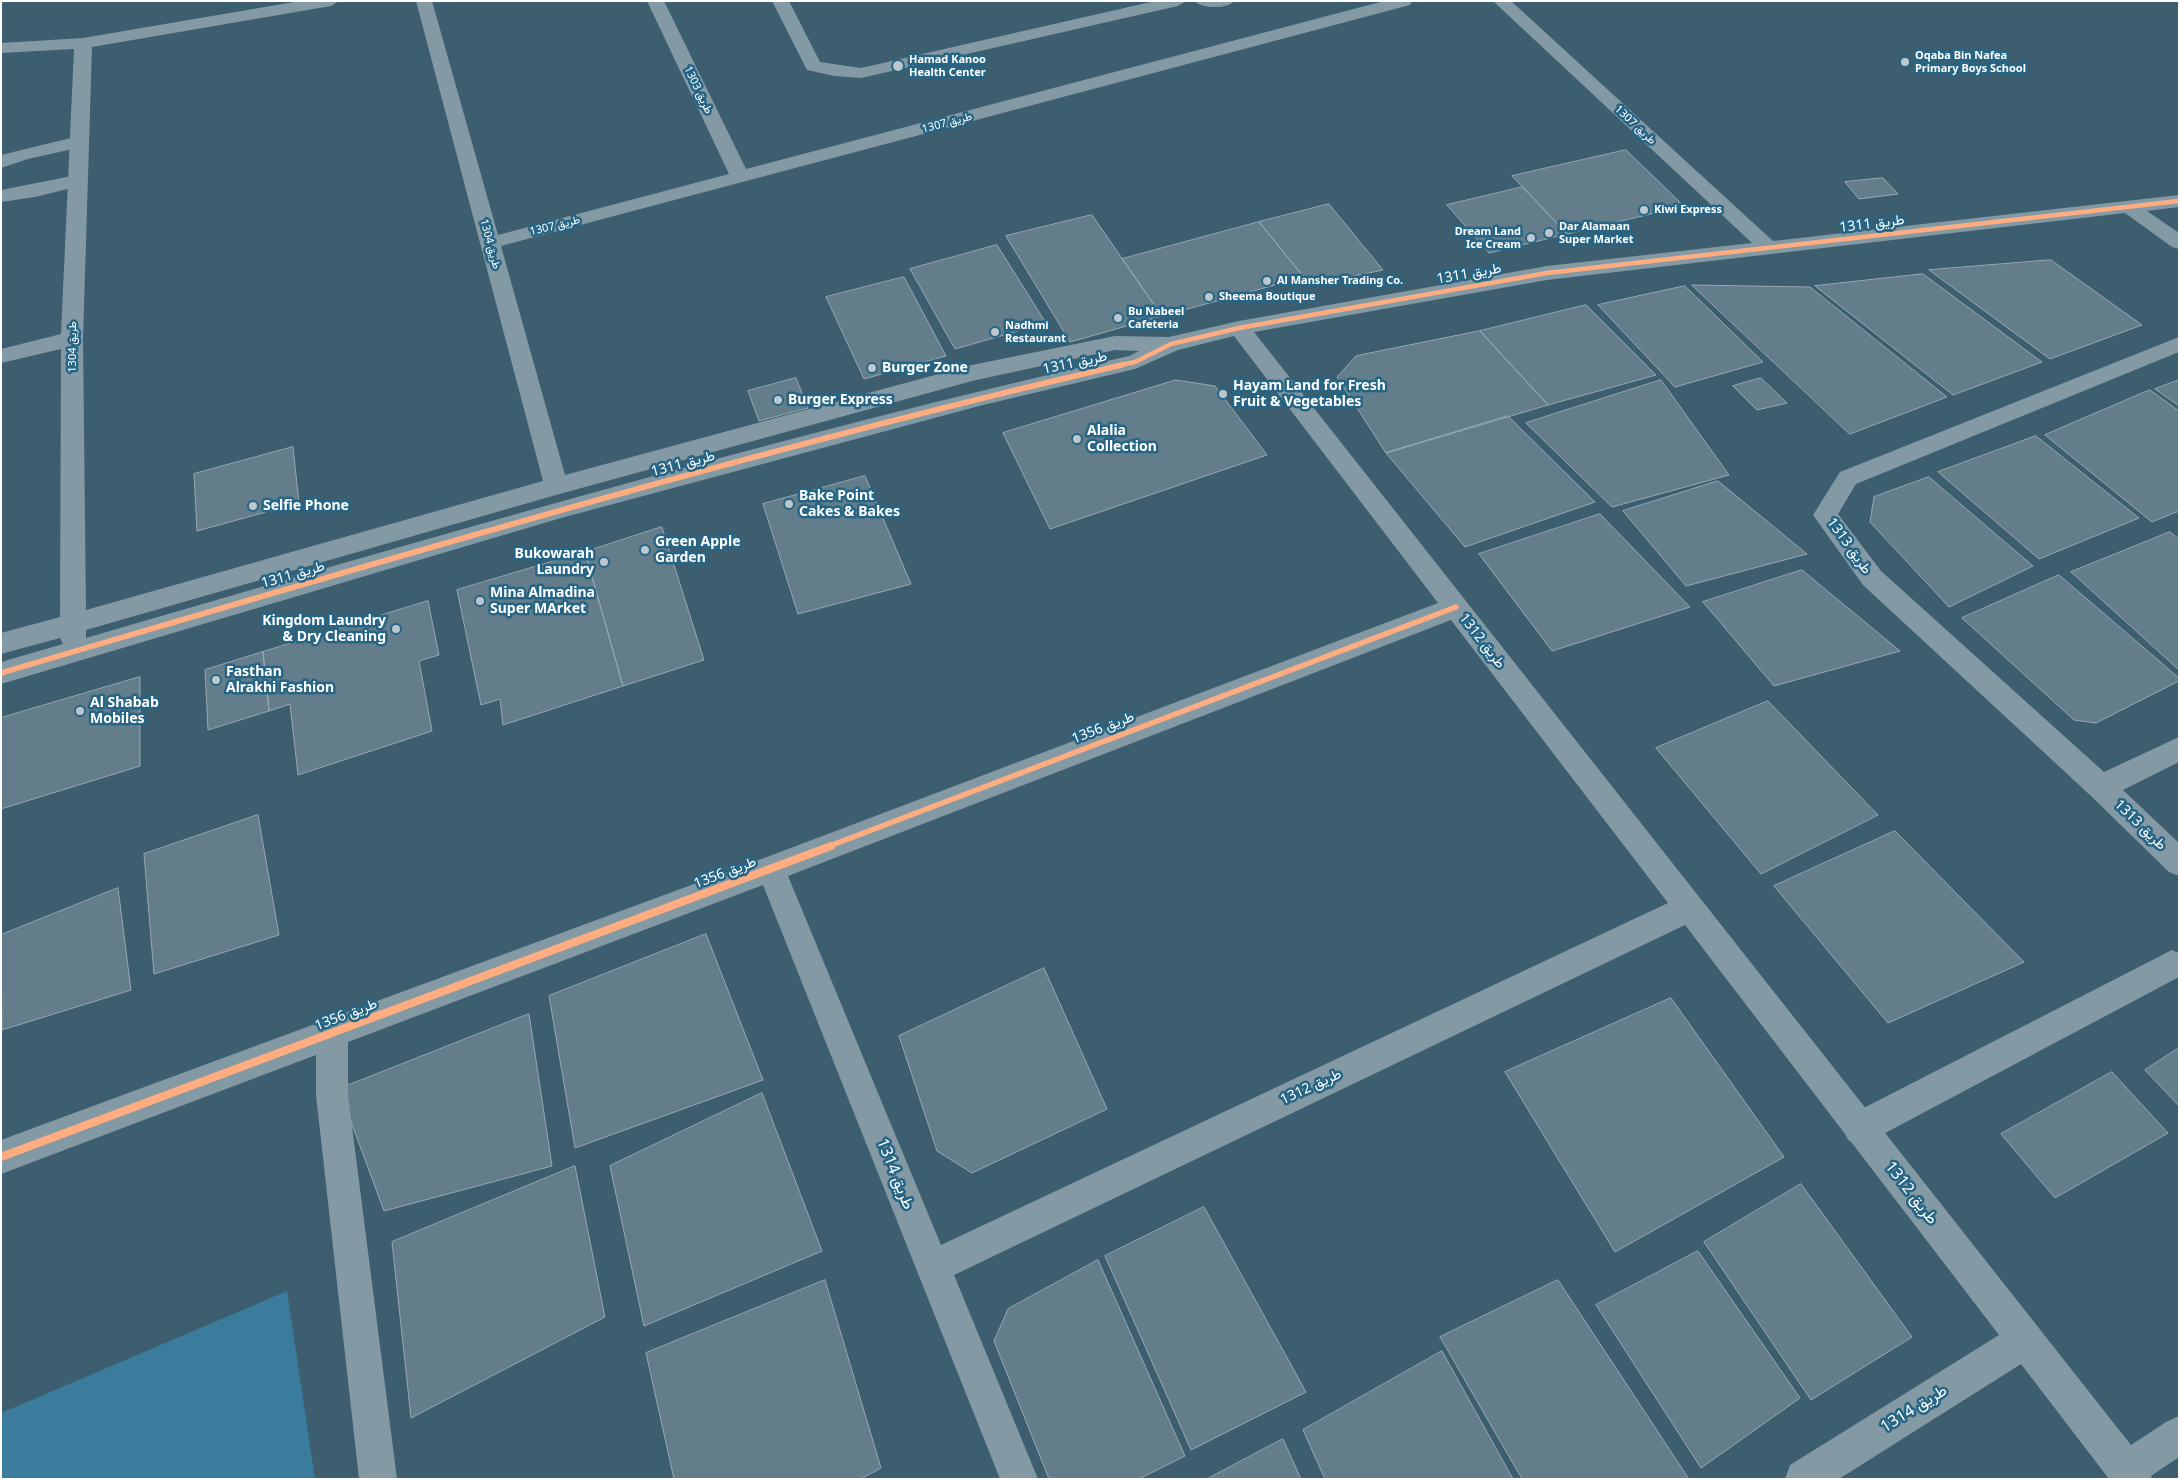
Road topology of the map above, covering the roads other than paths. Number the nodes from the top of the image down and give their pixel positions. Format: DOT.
graph roads {
  1 [pos="331,1"];
  2 [pos="424,1"];
  3 [pos="655,1"];
  4 [pos="780,1"];
  5 [pos="1178,1"];
  6 [pos="1203,1"];
  7 [pos="1226,1"];
  8 [pos="1404,1"];
  9 [pos="1501,1"];
  10 [pos="288,5"];
  11 [pos="83,43"];
  12 [pos="1,48"];
  13 [pos="79,142"];
  14 [pos="1,162"];
  15 [pos="741,178"];
  16 [pos="77,181"];
  17 [pos="1,196"];
  18 [pos="2179,201"];
  19 [pos="2129,207"];
  20 [pos="490,243"];
  21 [pos="2179,243"];
  22 [pos="1770,249"];
  23 [pos="1239,328"];
  24 [pos="72,338"];
  25 [pos="1171,344"];
  26 [pos="2179,344"];
  27 [pos="1,356"];
  28 [pos="556,486"];
  29 [pos="1456,607"];
  30 [pos="74,622"];
  31 [pos="1,644"];
  32 [pos="73,652"];
  33 [pos="1,674"];
  34 [pos="2179,749"];
  35 [pos="2101,787"];
  36 [pos="2179,863"];
  37 [pos="771,869"];
  38 [pos="1689,908"];
  39 [pos="2172,965"];
  40 [pos="332,1033"];
  41 [pos="1860,1128"];
  42 [pos="1,1157"];
  43 [pos="933,1267"];
  44 [pos="2025,1340"];
  45 [pos="2179,1435"];
  46 [pos="2130,1474"];
  47 [pos="378,1479"];
  48 [pos="1019,1479"];
  49 [pos="1804,1479"];
  1 -- 10 [label="street"];
  2 -- 20 [label="street, طريق 1304"];
  3 -- 15 [label="street, طريق 1303"];
  4 -- 5 [label="street"];
  6 -- 7 [label="street"];
  8 -- 15 [label="street, طريق 1307"];
  9 -- 22 [label="street, طريق 1307"];
  10 -- 11 [label="street"];
  11 -- 12 [label="street"];
  11 -- 13 [label="street, طريق 1304"];
  13 -- 14 [label="street"];
  13 -- 16 [label="street, طريق 1304"];
  15 -- 20 [label="street, طريق 1307"];
  16 -- 17 [label="street"];
  16 -- 24 [label="street, طريق 1304"];
  18 -- 19 [label="street, طريق 1311"];
  19 -- 21 [label="street"];
  19 -- 22 [label="street, طريق 1311"];
  20 -- 28 [label="street, طريق 1304"];
  22 -- 23 [label="street, طريق 1311"];
  23 -- 25 [label="street, طريق 1311"];
  23 -- 29 [label="street, طريق 1312"];
  24 -- 27 [label="street"];
  24 -- 30 [label="street, طريق 1304"];
  25 -- 28 [label="street, طريق 1311"];
  25 -- 32 [label="street, طريق 1311"];
  26 -- 35 [label="street, طريق 1313"];
  28 -- 30 [label="street, طريق 1311"];
  29 -- 37 [label="street, طريق 1356"];
  29 -- 38 [label="street, طريق 1312"];
  30 -- 31 [label="street, طريق 1311"];
  30 -- 32 [label="street, طريق 1304"];
  32 -- 33 [label="street, طريق 1311"];
  34 -- 35 [label="street, طريق 1313"];
  35 -- 36 [label="street, طريق 1313"];
  37 -- 40 [label="street, طريق 1356"];
  37 -- 43 [label="street, طريق 1314"];
  38 -- 41 [label="street, طريق 1312"];
  38 -- 43 [label="street, طريق 1312"];
  39 -- 41 [label="street"];
  40 -- 42 [label="street, طريق 1356"];
  40 -- 47 [label="street"];
  41 -- 44 [label="street, طريق 1312"];
  43 -- 48 [label="street, طريق 1314"];
  44 -- 46 [label="street, طريق 1312"];
  44 -- 49 [label="street, طريق 1314"];
  45 -- 46 [label="street"];
}
